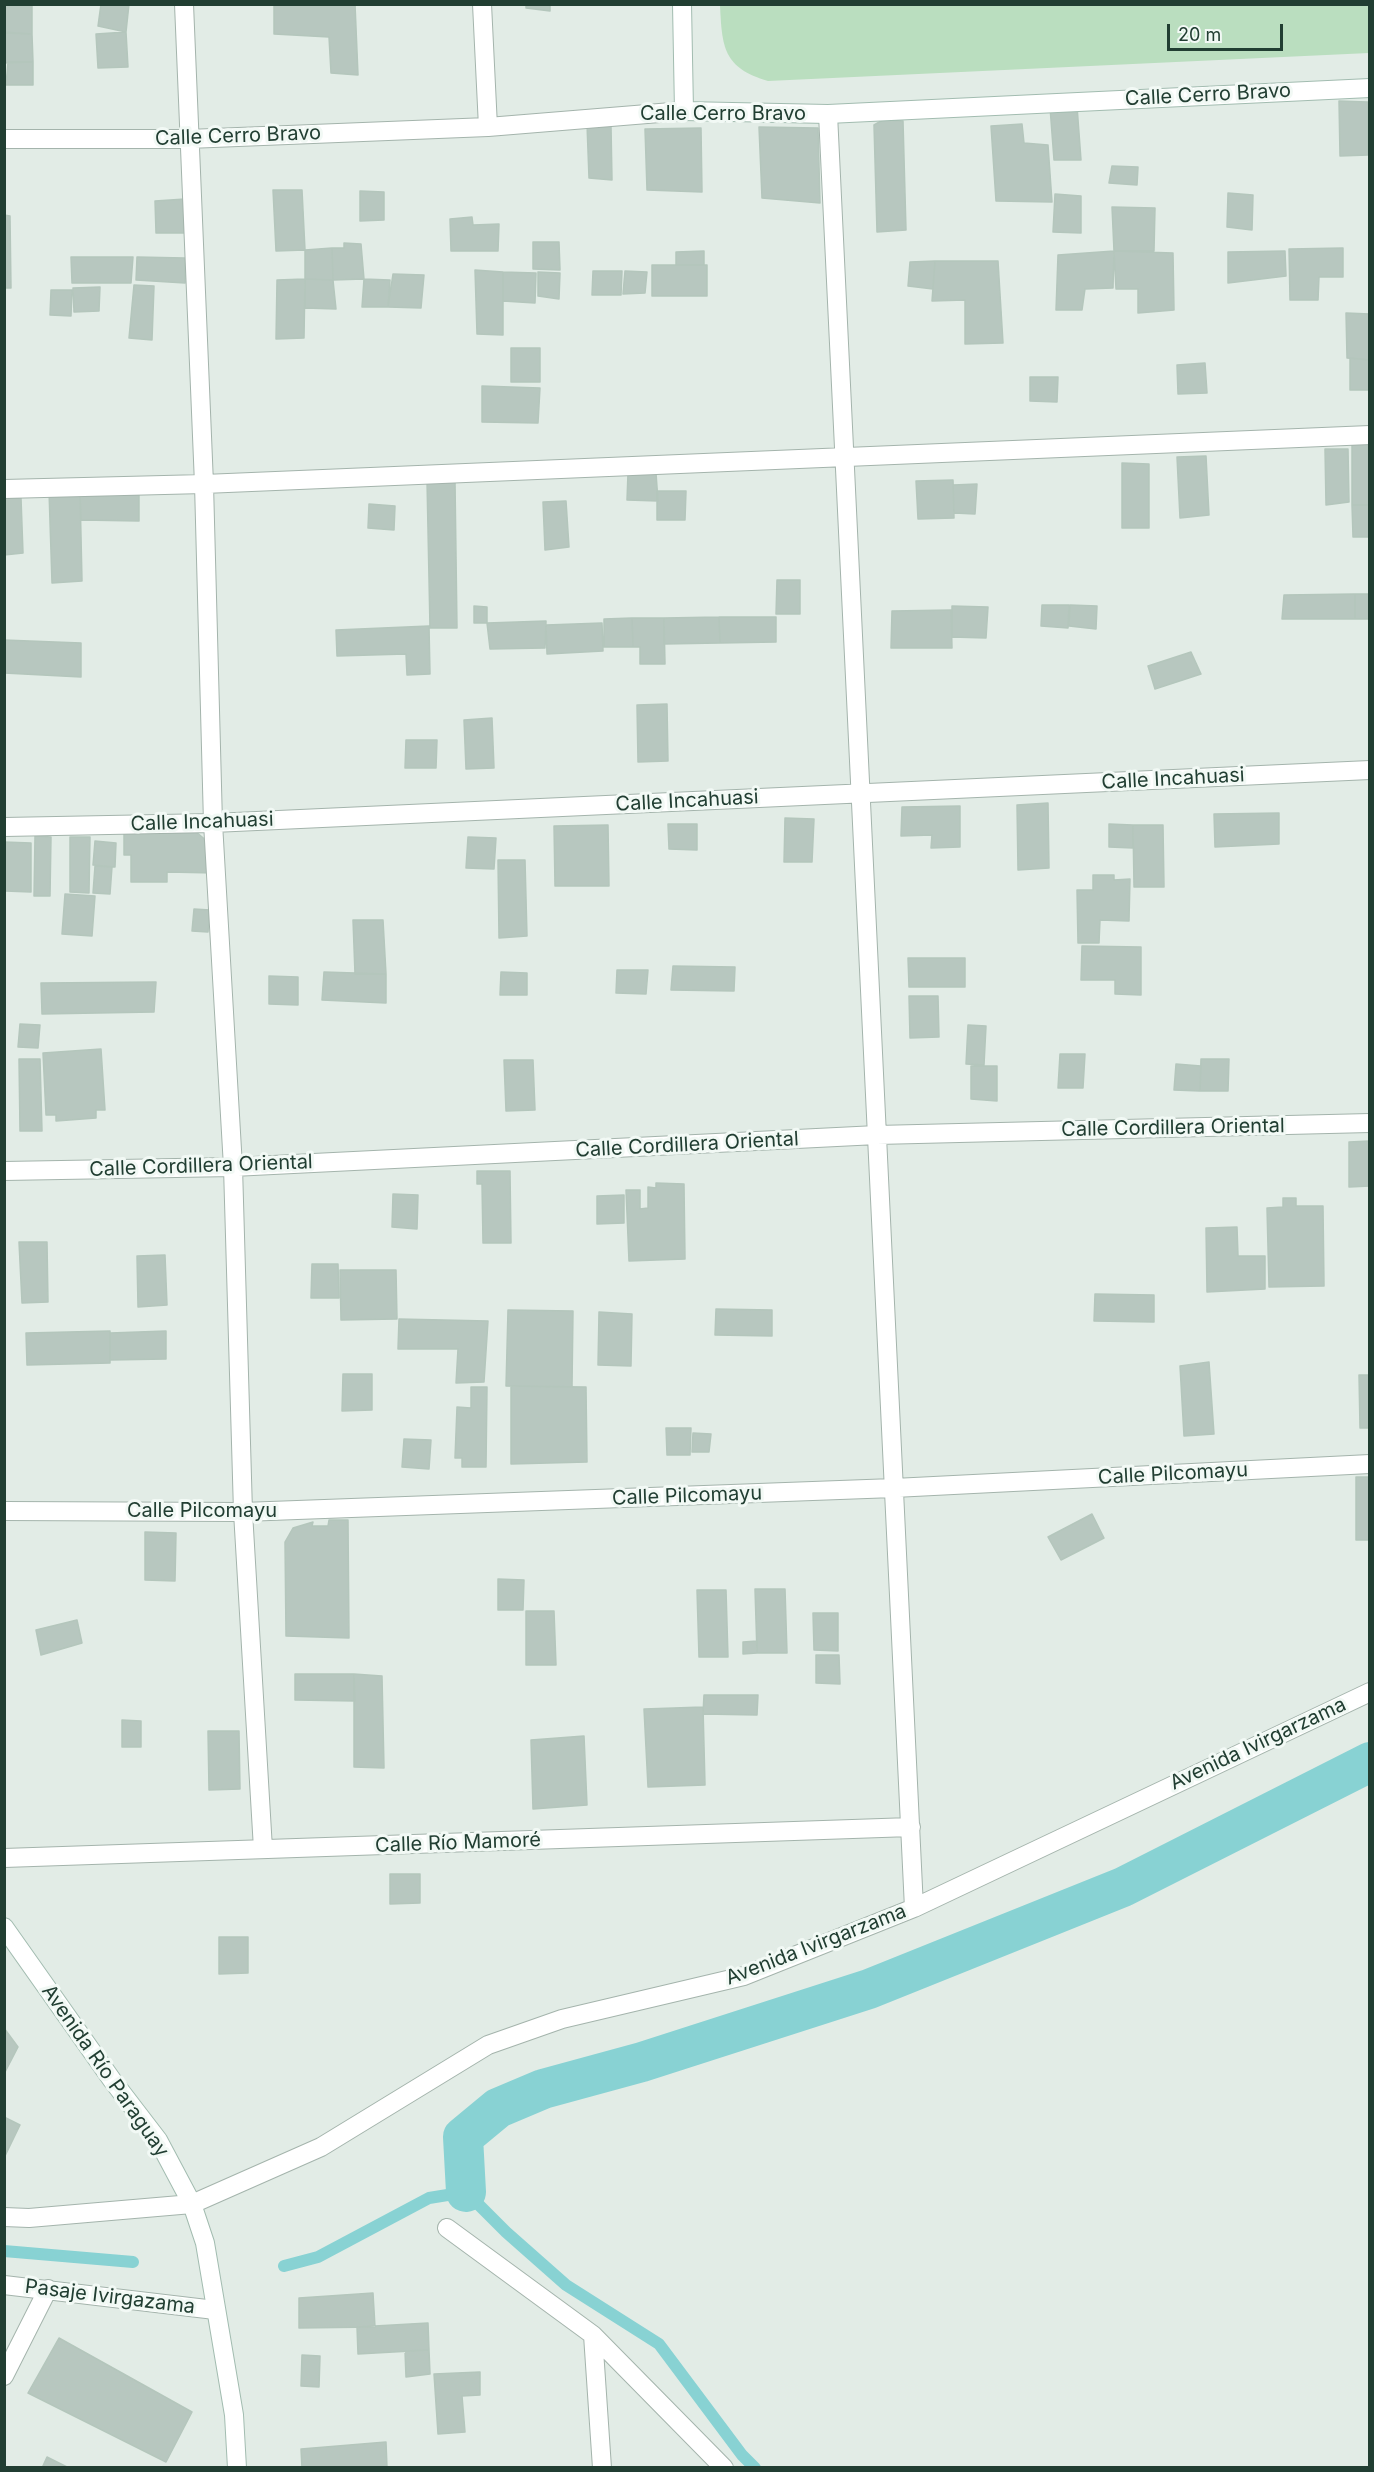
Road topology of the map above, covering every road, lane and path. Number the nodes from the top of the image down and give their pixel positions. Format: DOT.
graph roads {
  1 [pos="184,4"];
  2 [pos="482,4"];
  3 [pos="682,4"];
  4 [pos="1370,88"];
  5 [pos="684,111"];
  6 [pos="828,114"];
  7 [pos="488,126"];
  8 [pos="4,139"];
  9 [pos="188,139"];
  10 [pos="1370,435"];
  11 [pos="845,457"];
  12 [pos="204,484"];
  13 [pos="4,489"];
  14 [pos="1370,770"];
  15 [pos="861,793"];
  16 [pos="213,823"];
  17 [pos="4,827"];
  18 [pos="1370,1123"];
  19 [pos="878,1135"];
  20 [pos="233,1167"];
  21 [pos="4,1171"];
  22 [pos="1370,1464"];
  23 [pos="894,1488"];
  24 [pos="4,1511"];
  25 [pos="243,1512"];
  26 [pos="1370,1692"];
  27 [pos="911,1827"];
  28 [pos="264,1849"];
  29 [pos="4,1858"];
  30 [pos="914,1908"];
  31 [pos="4,1928"];
  32 [pos="192,2204"];
  33 [pos="4,2217"];
  34 [pos="447,2228"];
  35 [pos="4,2285"];
  36 [pos="48,2289"];
  37 [pos="215,2310"];
  38 [pos="593,2335"];
  39 [pos="4,2376"];
  40 [pos="237,2468"];
  41 [pos="602,2468"];
  42 [pos="724,2468"];
  1 -- 9 [label="street"];
  2 -- 7 [label="street"];
  3 -- 5 [label="street"];
  4 -- 6 [label="street, Calle Cerro Bravo"];
  5 -- 6 [label="street, Calle Cerro Bravo"];
  5 -- 7 [label="street, Calle Cerro Bravo"];
  6 -- 11 [label="street"];
  7 -- 9 [label="street, Calle Cerro Bravo"];
  8 -- 9 [label="street, Calle Cerro Bravo"];
  9 -- 12 [label="street"];
  10 -- 11 [label="street"];
  11 -- 12 [label="street"];
  11 -- 15 [label="street"];
  12 -- 13 [label="street"];
  12 -- 16 [label="street"];
  14 -- 15 [label="street, Calle Incahuasi"];
  15 -- 16 [label="street, Calle Incahuasi"];
  15 -- 19 [label="street"];
  16 -- 17 [label="street, Calle Incahuasi"];
  16 -- 20 [label="street"];
  18 -- 19 [label="street, Calle Cordillera Oriental"];
  19 -- 20 [label="street, Calle Cordillera Oriental"];
  19 -- 23 [label="street"];
  20 -- 21 [label="street, Calle Cordillera Oriental"];
  20 -- 25 [label="street"];
  22 -- 23 [label="street, Calle Pilcomayu"];
  23 -- 25 [label="street, Calle Pilcomayu"];
  23 -- 27 [label="street"];
  24 -- 25 [label="street, Calle Pilcomayu"];
  25 -- 28 [label="street"];
  26 -- 30 [label="street, Avenida Ivirgarzama"];
  27 -- 28 [label="street, Calle Río Mamoré"];
  27 -- 30 [label="street"];
  28 -- 29 [label="street, Calle Río Mamoré"];
  30 -- 32 [label="street, Avenida Ivirgarzama"];
  31 -- 32 [label="street, Avenida Río Paraguay"];
  32 -- 33 [label="street"];
  32 -- 37 [label="street, Avenida Río Paraguay"];
  34 -- 38 [label="street"];
  35 -- 36 [label="street, Pasaje Ivirgazama"];
  36 -- 37 [label="street, Pasaje Ivirgazama"];
  36 -- 39 [label="street"];
  37 -- 40 [label="street, Avenida Río Paraguay"];
  38 -- 41 [label="street"];
  38 -- 42 [label="street"];
}
